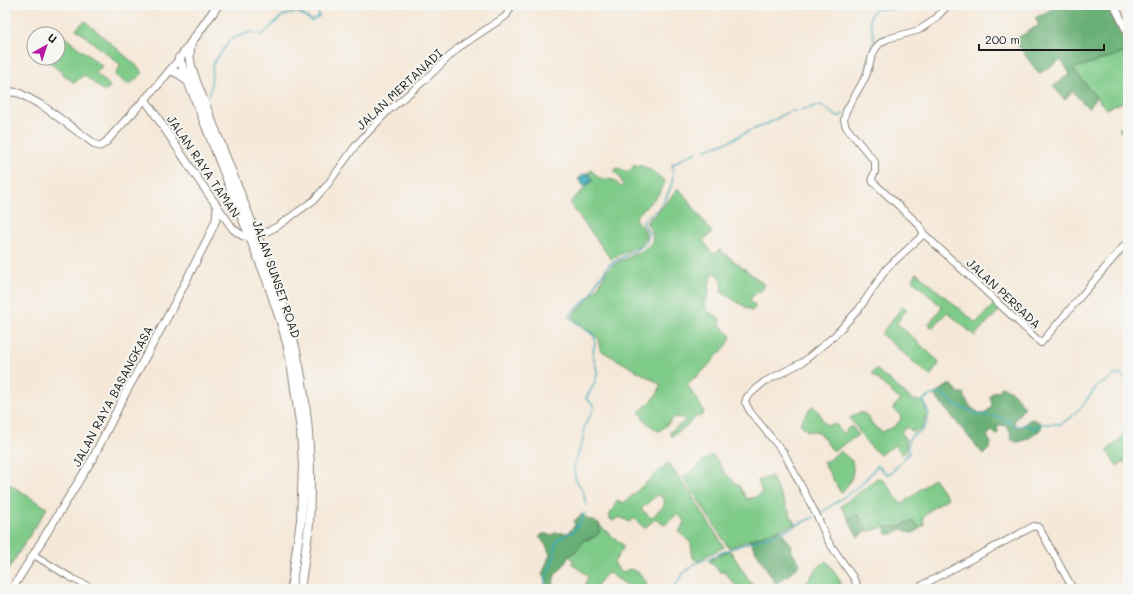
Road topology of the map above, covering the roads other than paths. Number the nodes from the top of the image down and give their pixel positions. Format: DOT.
graph roads {
  1 [pos="218,5"];
  2 [pos="512,5"];
  3 [pos="948,5"];
  4 [pos="1114,5"];
  5 [pos="1128,33"];
  6 [pos="191,43"];
  7 [pos="181,56"];
  8 [pos="170,70"];
  9 [pos="194,87"];
  10 [pos="5,93"];
  11 [pos="145,99"];
  12 [pos="217,207"];
  13 [pos="924,234"];
  14 [pos="254,237"];
  15 [pos="1128,241"];
  16 [pos="34,555"];
  17 [pos="12,589"];
  18 [pos="94,589"];
  19 [pos="291,589"];
  20 [pos="300,589"];
  21 [pos="859,589"];
  22 [pos="915,589"];
  23 [pos="1073,589"];
  1 -- 6 [label="main road"];
  2 -- 14 [label="street, JALAN MERTANADI"];
  3 -- 13 [label="street"];
  4 -- 5 [label="main road"];
  6 -- 7 [label="main road"];
  6 -- 9 [label="main road"];
  7 -- 8 [label="main road"];
  7 -- 9 [label="main road"];
  8 -- 9 [label="main road"];
  8 -- 11 [label="main road"];
  9 -- 14 [label="main road, JALAN SUNSET ROAD"];
  10 -- 11 [label="main road"];
  11 -- 12 [label="main road, JALAN RAYA TAMAN"];
  12 -- 14 [label="main road, JALAN RAYA TAMAN"];
  12 -- 16 [label="main road, JALAN RAYA BASANGKASA"];
  13 -- 15 [label="street, JALAN PERSADA"];
  13 -- 21 [label="street"];
  14 -- 19 [label="main road, JALAN SUNSET ROAD"];
  14 -- 20 [label="main road, JALAN SUNSET ROAD"];
  16 -- 17 [label="main road, JALAN RAYA BASANGKASA"];
  16 -- 18 [label="street"];
  22 -- 23 [label="street"];
}
